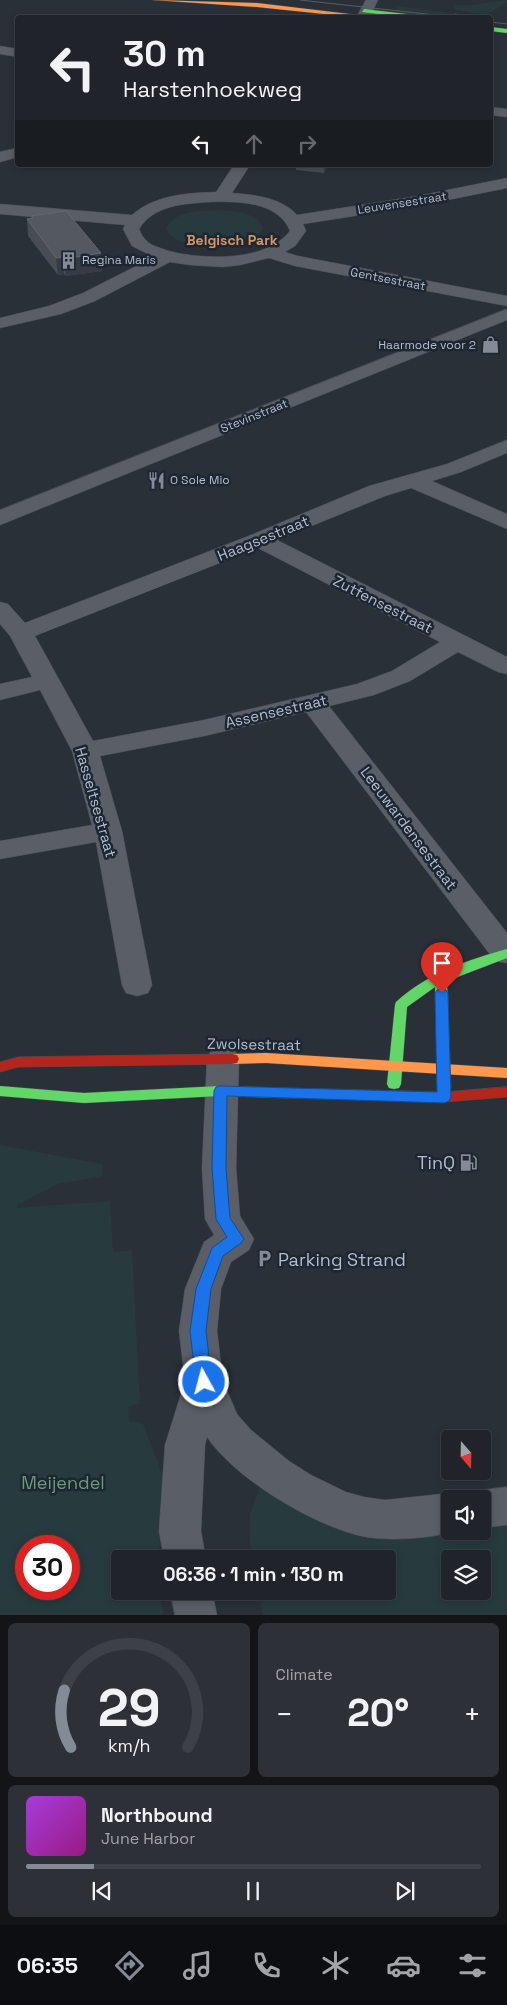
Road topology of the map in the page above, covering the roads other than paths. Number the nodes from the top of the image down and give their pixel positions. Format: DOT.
graph roads {
  1 [pos="154,0"];
  2 [pos="227,0"];
  3 [pos="366,11"];
  4 [pos="399,15"];
  5 [pos="493,29"];
  6 [pos="507,31"];
  7 [pos="0,46"];
  8 [pos="15,48"];
  9 [pos="0,50"];
  10 [pos="15,52"];
  11 [pos="493,111"];
  12 [pos="507,113"];
  13 [pos="493,116"];
  14 [pos="507,118"];
  15 [pos="15,153"];
  16 [pos="0,157"];
  17 [pos="241,167"];
  18 [pos="507,182"];
  19 [pos="221,197"];
  20 [pos="0,209"];
  21 [pos="135,220"];
  22 [pos="296,220"];
  23 [pos="270,253"];
  24 [pos="168,256"];
  25 [pos="507,301"];
  26 [pos="507,314"];
  27 [pos="0,323"];
  28 [pos="507,446"];
  29 [pos="413,481"];
  30 [pos="0,518"];
  31 [pos="507,522"];
  32 [pos="260,540"];
  33 [pos="0,609"];
  34 [pos="21,633"];
  35 [pos="457,642"];
  36 [pos="507,667"];
  37 [pos="48,680"];
  38 [pos="0,692"];
  39 [pos="313,703"];
  40 [pos="85,751"];
  41 [pos="108,831"];
  42 [pos="0,850"];
  43 [pos="506,953"];
  44 [pos="441,978"];
  45 [pos="137,985"];
  46 [pos="223,1058"];
  47 [pos="395,1065"];
  48 [pos="0,1067"];
  49 [pos="444,1068"];
  50 [pos="507,1073"];
  51 [pos="0,1091"];
  52 [pos="220,1091"];
  53 [pos="507,1092"];
  54 [pos="393,1097"];
  55 [pos="444,1097"];
  56 [pos="204,1382"];
  57 [pos="507,1506"];
  58 [pos="491,1508"];
  59 [pos="441,1514"];
  60 [pos="183,1550"];
  61 [pos="193,1600"];
  62 [pos="196,1615"];
  1 -- 3 [label="main road"];
  2 -- 3 [label="main road"];
  3 -- 4 [label="main road"];
  5 -- 6 [label="main road"];
  7 -- 8 [label="street"];
  9 -- 10 [label="street"];
  11 -- 12 [label="street"];
  13 -- 14 [label="street"];
  15 -- 16 [label="street"];
  17 -- 19 [label="street"];
  18 -- 22 [label="street, Leuvensestraat"];
  19 -- 21 [label="street"];
  19 -- 22 [label="street"];
  20 -- 21 [label="street"];
  21 -- 24 [label="street"];
  22 -- 23 [label="street"];
  23 -- 24 [label="street"];
  23 -- 25 [label="street, Gentsestraat"];
  24 -- 27 [label="street"];
  26 -- 30 [label="street, Stevinstraat"];
  28 -- 29 [label="street, Haagsestraat"];
  29 -- 31 [label="street"];
  29 -- 32 [label="street, Haagsestraat"];
  32 -- 34 [label="street, Haagsestraat"];
  32 -- 35 [label="street, Zutfensestraat"];
  33 -- 34 [label="street, Hasseltsestraat"];
  34 -- 37 [label="street, Hasseltsestraat"];
  35 -- 36 [label="street, Zutfensestraat"];
  35 -- 39 [label="street, Assensestraat"];
  37 -- 38 [label="street"];
  37 -- 40 [label="street, Hasseltsestraat"];
  39 -- 40 [label="street, Assensestraat"];
  39 -- 43 [label="street, Leeuwardensestraat"];
  40 -- 41 [label="street, Hasseltsestraat"];
  41 -- 42 [label="street"];
  41 -- 45 [label="street, Hasseltsestraat"];
  43 -- 44 [label="main road"];
  44 -- 47 [label="main road"];
  44 -- 49 [label="main road"];
  46 -- 47 [label="main road, Zwolsestraat"];
  46 -- 48 [label="main road, Zwolsestraat"];
  46 -- 52 [label="street"];
  47 -- 49 [label="main road, Zwolsestraat"];
  47 -- 54 [label="main road"];
  49 -- 50 [label="main road, Zwolsestraat"];
  49 -- 55 [label="main road"];
  51 -- 52 [label="main road"];
  52 -- 54 [label="main road"];
  52 -- 56 [label="street"];
  53 -- 55 [label="main road"];
  54 -- 55 [label="main road"];
  56 -- 59 [label="street"];
  56 -- 60 [label="street"];
  57 -- 58 [label="street"];
  61 -- 62 [label="street"];
}
